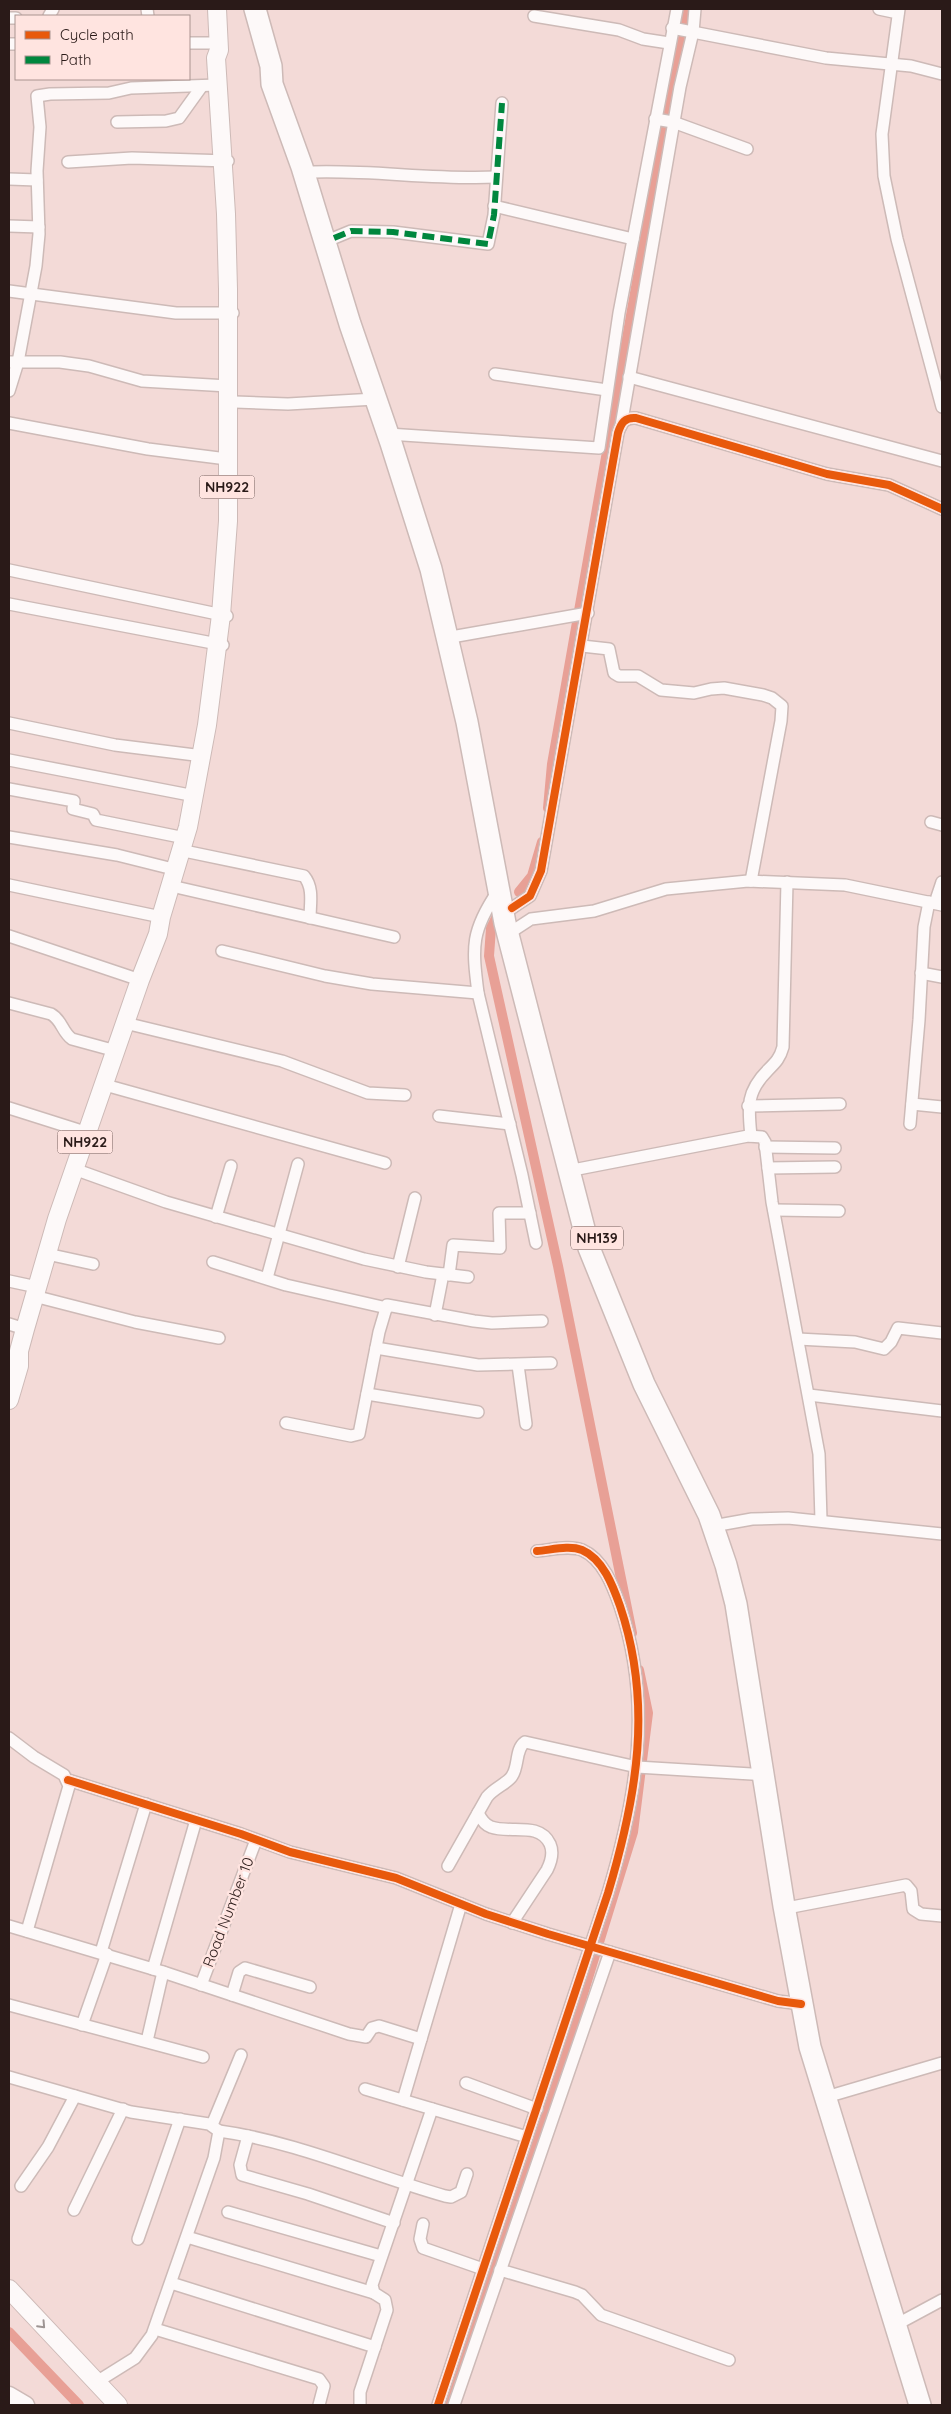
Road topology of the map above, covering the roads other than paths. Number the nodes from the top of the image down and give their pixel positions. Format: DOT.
graph roads {
  1 [pos="217,9"];
  2 [pos="255,9"];
  3 [pos="677,9"];
  4 [pos="695,9"];
  5 [pos="879,9"];
  6 [pos="899,11"];
  7 [pos="534,16"];
  8 [pos="683,30"];
  9 [pos="190,43"];
  10 [pos="669,43"];
  11 [pos="218,47"];
  12 [pos="271,66"];
  13 [pos="892,66"];
  14 [pos="942,74"];
  15 [pos="209,85"];
  16 [pos="502,103"];
  17 [pos="655,119"];
  18 [pos="117,122"];
  19 [pos="673,122"];
  20 [pos="747,150"];
  21 [pos="227,161"];
  22 [pos="68,162"];
  23 [pos="313,172"];
  24 [pos="496,177"];
  25 [pos="9,179"];
  26 [pos="37,180"];
  27 [pos="494,206"];
  28 [pos="9,226"];
  29 [pos="39,227"];
  30 [pos="334,238"];
  31 [pos="633,239"];
  32 [pos="9,291"];
  33 [pos="31,296"];
  34 [pos="232,313"];
  35 [pos="13,362"];
  36 [pos="495,374"];
  37 [pos="629,377"];
  38 [pos="228,386"];
  39 [pos="607,390"];
  40 [pos="9,391"];
  41 [pos="375,399"];
  42 [pos="235,402"];
  43 [pos="942,407"];
  44 [pos="9,422"];
  45 [pos="621,426"];
  46 [pos="393,434"];
  47 [pos="599,448"];
  48 [pos="615,450"];
  49 [pos="227,459"];
  50 [pos="942,461"];
  51 [pos="942,509"];
  52 [pos="9,570"];
  53 [pos="444,601"];
  54 [pos="9,604"];
  55 [pos="583,614"];
  56 [pos="225,616"];
  57 [pos="457,636"];
  58 [pos="222,644"];
  59 [pos="582,646"];
  60 [pos="9,723"];
  61 [pos="203,756"];
  62 [pos="9,760"];
  63 [pos="9,790"];
  64 [pos="195,796"];
  65 [pos="930,822"];
  66 [pos="942,825"];
  67 [pos="9,837"];
  68 [pos="187,845"];
  69 [pos="176,870"];
  70 [pos="751,881"];
  71 [pos="787,882"];
  72 [pos="942,882"];
  73 [pos="9,885"];
  74 [pos="180,888"];
  75 [pos="498,891"];
  76 [pos="935,903"];
  77 [pos="161,917"];
  78 [pos="310,918"];
  79 [pos="512,923"];
  80 [pos="158,934"];
  81 [pos="9,936"];
  82 [pos="394,937"];
  83 [pos="222,951"];
  84 [pos="921,972"];
  85 [pos="942,977"];
  86 [pos="140,980"];
  87 [pos="478,993"];
  88 [pos="9,1003"];
  89 [pos="125,1023"];
  90 [pos="116,1051"];
  91 [pos="105,1085"];
  92 [pos="405,1095"];
  93 [pos="840,1104"];
  94 [pos="912,1104"];
  95 [pos="748,1106"];
  96 [pos="9,1108"];
  97 [pos="942,1108"];
  98 [pos="439,1116"];
  99 [pos="510,1124"];
  100 [pos="910,1124"];
  101 [pos="88,1133"];
  102 [pos="751,1136"];
  103 [pos="765,1147"];
  104 [pos="835,1148"];
  105 [pos="385,1163"];
  106 [pos="298,1164"];
  107 [pos="232,1166"];
  108 [pos="834,1167"];
  109 [pos="768,1168"];
  110 [pos="74,1169"];
  111 [pos="578,1169"];
  112 [pos="415,1198"];
  113 [pos="774,1210"];
  114 [pos="839,1211"];
  115 [pos="530,1213"];
  116 [pos="216,1217"];
  117 [pos="280,1234"];
  118 [pos="536,1243"];
  119 [pos="47,1254"];
  120 [pos="213,1262"];
  121 [pos="93,1264"];
  122 [pos="398,1267"];
  123 [pos="446,1275"];
  124 [pos="468,1277"];
  125 [pos="266,1278"];
  126 [pos="9,1281"];
  127 [pos="35,1292"];
  128 [pos="387,1308"];
  129 [pos="436,1315"];
  130 [pos="542,1321"];
  131 [pos="17,1327"];
  132 [pos="942,1333"];
  133 [pos="219,1338"];
  134 [pos="798,1339"];
  135 [pos="376,1348"];
  136 [pos="20,1351"];
  137 [pos="550,1363"];
  138 [pos="518,1365"];
  139 [pos="9,1373"];
  140 [pos="367,1394"];
  141 [pos="808,1395"];
  142 [pos="9,1400"];
  143 [pos="478,1412"];
  144 [pos="942,1412"];
  145 [pos="286,1423"];
  146 [pos="526,1424"];
  147 [pos="821,1520"];
  148 [pos="718,1525"];
  149 [pos="942,1534"];
  150 [pos="537,1551"];
  151 [pos="9,1738"];
  152 [pos="637,1766"];
  153 [pos="769,1775"];
  154 [pos="68,1780"];
  155 [pos="146,1804"];
  156 [pos="478,1813"];
  157 [pos="196,1820"];
  158 [pos="256,1840"];
  159 [pos="448,1866"];
  160 [pos="461,1904"];
  161 [pos="792,1907"];
  162 [pos="942,1916"];
  163 [pos="512,1923"];
  164 [pos="9,1926"];
  165 [pos="27,1931"];
  166 [pos="589,1946"];
  167 [pos="610,1952"];
  168 [pos="104,1953"];
  169 [pos="158,1971"];
  170 [pos="201,1985"];
  171 [pos="310,1987"];
  172 [pos="232,1995"];
  173 [pos="801,2004"];
  174 [pos="9,2005"];
  175 [pos="82,2025"];
  176 [pos="421,2039"];
  177 [pos="148,2042"];
  178 [pos="241,2055"];
  179 [pos="203,2057"];
  180 [pos="942,2063"];
  181 [pos="9,2077"];
  182 [pos="466,2084"];
  183 [pos="365,2089"];
  184 [pos="75,2096"];
  185 [pos="833,2096"];
  186 [pos="403,2100"];
  187 [pos="122,2109"];
  188 [pos="432,2109"];
  189 [pos="537,2109"];
  190 [pos="180,2119"];
  191 [pos="215,2128"];
  192 [pos="248,2136"];
  193 [pos="527,2137"];
  194 [pos="467,2174"];
  195 [pos="408,2185"];
  196 [pos="20,2186"];
  197 [pos="74,2210"];
  198 [pos="228,2212"];
  199 [pos="394,2224"];
  200 [pos="423,2224"];
  201 [pos="504,2231"];
  202 [pos="188,2237"];
  203 [pos="138,2239"];
  204 [pos="381,2256"];
  205 [pos="483,2269"];
  206 [pos="500,2270"];
  207 [pos="172,2283"];
  208 [pos="9,2289"];
  209 [pos="374,2293"];
  210 [pos="483,2293"];
  211 [pos="942,2300"];
  212 [pos="903,2321"];
  213 [pos="155,2329"];
  214 [pos="375,2347"];
  215 [pos="462,2356"];
  216 [pos="729,2360"];
  217 [pos="95,2383"];
  218 [pos="9,2395"];
  219 [pos="26,2405"];
  220 [pos="118,2405"];
  221 [pos="319,2405"];
  222 [pos="360,2405"];
  223 [pos="438,2405"];
  224 [pos="454,2405"];
  225 [pos="920,2405"];
  226 [pos="931,2405"];
  1 -- 11 [label="main road"];
  2 -- 12 [label="highway, NH139"];
  3 -- 8 [label="street"];
  4 -- 8 [label="street"];
  5 -- 6 [label="street"];
  6 -- 13 [label="street"];
  7 -- 10 [label="street"];
  8 -- 10 [label="street"];
  8 -- 13 [label="street"];
  8 -- 19 [label="street"];
  9 -- 11 [label="street"];
  10 -- 17 [label="street"];
  11 -- 15 [label="main road"];
  11 -- 21 [label="main road"];
  12 -- 23 [label="highway, NH139"];
  12 -- 41 [label="highway, NH139"];
  13 -- 14 [label="street"];
  13 -- 43 [label="street"];
  15 -- 18 [label="street"];
  15 -- 21 [label="main road"];
  15 -- 26 [label="street"];
  16 -- 24 [label="street"];
  17 -- 19 [label="street"];
  17 -- 31 [label="street"];
  19 -- 20 [label="street"];
  19 -- 37 [label="street"];
  21 -- 22 [label="street"];
  21 -- 34 [label="main road"];
  23 -- 24 [label="street"];
  23 -- 30 [label="highway, NH139"];
  24 -- 27 [label="street"];
  25 -- 26 [label="street"];
  26 -- 29 [label="street"];
  27 -- 30 [label="street"];
  27 -- 31 [label="street"];
  28 -- 29 [label="street"];
  29 -- 33 [label="street"];
  30 -- 46 [label="highway, NH139"];
  31 -- 39 [label="street"];
  32 -- 33 [label="street"];
  33 -- 34 [label="street"];
  33 -- 35 [label="street"];
  34 -- 38 [label="main road, NH922"];
  34 -- 42 [label="main road"];
  35 -- 38 [label="street"];
  35 -- 40 [label="street"];
  36 -- 39 [label="street"];
  37 -- 45 [label="street"];
  37 -- 50 [label="street"];
  38 -- 49 [label="main road, NH922"];
  39 -- 47 [label="street"];
  41 -- 42 [label="street"];
  41 -- 46 [label="highway, NH139"];
  42 -- 56 [label="main road"];
  44 -- 49 [label="street"];
  45 -- 48 [label="street"];
  45 -- 51 [label="street"];
  46 -- 47 [label="street"];
  46 -- 53 [label="highway, NH139"];
  47 -- 48 [label="street"];
  48 -- 55 [label="street"];
  49 -- 56 [label="main road, NH922"];
  52 -- 56 [label="street"];
  53 -- 57 [label="highway, NH139"];
  53 -- 75 [label="highway, NH139"];
  54 -- 58 [label="street"];
  55 -- 57 [label="street"];
  55 -- 59 [label="street"];
  56 -- 58 [label="main road"];
  57 -- 79 [label="highway, NH139"];
  58 -- 61 [label="main road"];
  58 -- 68 [label="main road"];
  59 -- 70 [label="street"];
  59 -- 79 [label="street"];
  60 -- 61 [label="street"];
  61 -- 64 [label="main road"];
  62 -- 64 [label="street"];
  63 -- 68 [label="street"];
  64 -- 68 [label="main road"];
  65 -- 66 [label="street"];
  67 -- 69 [label="street"];
  68 -- 69 [label="main road"];
  68 -- 74 [label="main road"];
  68 -- 78 [label="street"];
  69 -- 77 [label="main road"];
  70 -- 71 [label="street"];
  70 -- 79 [label="street"];
  71 -- 76 [label="street"];
  71 -- 95 [label="street"];
  72 -- 76 [label="street"];
  73 -- 77 [label="street"];
  74 -- 78 [label="street"];
  74 -- 80 [label="main road"];
  75 -- 79 [label="highway, NH139"];
  75 -- 87 [label="street"];
  76 -- 84 [label="street"];
  77 -- 80 [label="main road"];
  78 -- 82 [label="street"];
  79 -- 111 [label="highway, NH139"];
  79 -- 148 [label="highway, NH139"];
  80 -- 86 [label="main road, NH922"];
  81 -- 86 [label="street"];
  83 -- 87 [label="street"];
  84 -- 85 [label="street"];
  84 -- 94 [label="street"];
  86 -- 89 [label="main road, NH922"];
  87 -- 99 [label="street"];
  88 -- 90 [label="street"];
  89 -- 90 [label="main road, NH922"];
  89 -- 92 [label="street"];
  90 -- 91 [label="main road, NH922"];
  91 -- 101 [label="main road, NH922"];
  91 -- 105 [label="street"];
  93 -- 95 [label="street"];
  94 -- 97 [label="street"];
  94 -- 100 [label="street"];
  95 -- 102 [label="street"];
  96 -- 101 [label="street"];
  98 -- 99 [label="street"];
  99 -- 115 [label="street"];
  101 -- 110 [label="main road, NH922"];
  102 -- 103 [label="street"];
  102 -- 111 [label="street"];
  103 -- 104 [label="street"];
  103 -- 109 [label="street"];
  106 -- 117 [label="street"];
  107 -- 116 [label="street"];
  108 -- 109 [label="street"];
  109 -- 113 [label="street"];
  110 -- 116 [label="street"];
  110 -- 119 [label="main road, NH922"];
  111 -- 148 [label="highway, NH139"];
  112 -- 122 [label="street"];
  113 -- 114 [label="street"];
  113 -- 134 [label="street"];
  115 -- 118 [label="street"];
  115 -- 123 [label="street"];
  116 -- 117 [label="street"];
  117 -- 122 [label="street"];
  117 -- 125 [label="street"];
  119 -- 121 [label="street"];
  119 -- 127 [label="main road, NH922"];
  120 -- 125 [label="street"];
  122 -- 123 [label="street"];
  123 -- 124 [label="street"];
  123 -- 129 [label="street"];
  125 -- 128 [label="street"];
  126 -- 127 [label="street"];
  127 -- 131 [label="main road, NH922"];
  127 -- 133 [label="street"];
  128 -- 129 [label="street"];
  128 -- 135 [label="street"];
  129 -- 130 [label="street"];
  131 -- 136 [label="main road, NH922"];
  132 -- 134 [label="street"];
  134 -- 141 [label="street"];
  135 -- 138 [label="street"];
  135 -- 140 [label="street"];
  136 -- 139 [label="main road"];
  136 -- 142 [label="main road, NH922"];
  137 -- 138 [label="street"];
  138 -- 146 [label="street"];
  140 -- 143 [label="street"];
  140 -- 145 [label="street"];
  141 -- 144 [label="street"];
  141 -- 147 [label="street"];
  147 -- 148 [label="street"];
  147 -- 149 [label="street"];
  148 -- 153 [label="highway, NH139"];
  150 -- 152 [label="street"];
  151 -- 154 [label="street"];
  152 -- 153 [label="street"];
  152 -- 156 [label="street"];
  152 -- 166 [label="street"];
  153 -- 161 [label="highway, NH139"];
  153 -- 173 [label="highway, NH139"];
  154 -- 155 [label="street"];
  154 -- 165 [label="street"];
  155 -- 157 [label="street"];
  155 -- 168 [label="street"];
  156 -- 159 [label="street"];
  156 -- 163 [label="street"];
  157 -- 158 [label="street"];
  157 -- 169 [label="street"];
  158 -- 160 [label="street"];
  158 -- 170 [label="street, Road Number 10"];
  160 -- 163 [label="street"];
  160 -- 176 [label="street"];
  161 -- 162 [label="street"];
  161 -- 185 [label="highway, NH139"];
  163 -- 166 [label="street"];
  164 -- 165 [label="street"];
  165 -- 168 [label="street"];
  166 -- 167 [label="street"];
  166 -- 189 [label="street"];
  167 -- 173 [label="street"];
  167 -- 201 [label="street"];
  168 -- 169 [label="street"];
  168 -- 175 [label="street"];
  169 -- 170 [label="street"];
  169 -- 177 [label="street"];
  170 -- 172 [label="street"];
  171 -- 172 [label="street"];
  172 -- 176 [label="street"];
  173 -- 225 [label="highway, NH139"];
  174 -- 175 [label="street"];
  175 -- 177 [label="street"];
  176 -- 186 [label="street"];
  177 -- 179 [label="street"];
  178 -- 191 [label="street"];
  180 -- 185 [label="street"];
  181 -- 184 [label="street"];
  182 -- 189 [label="street"];
  183 -- 186 [label="street"];
  184 -- 187 [label="street"];
  184 -- 196 [label="street"];
  185 -- 212 [label="highway, NH139"];
  186 -- 188 [label="street"];
  187 -- 190 [label="street"];
  187 -- 197 [label="street"];
  188 -- 193 [label="street"];
  188 -- 195 [label="street"];
  189 -- 193 [label="street"];
  190 -- 191 [label="street"];
  190 -- 203 [label="street"];
  191 -- 192 [label="street"];
  191 -- 202 [label="street"];
  192 -- 195 [label="street"];
  192 -- 199 [label="street"];
  193 -- 201 [label="street"];
  194 -- 195 [label="street"];
  195 -- 199 [label="street"];
  198 -- 204 [label="street"];
  199 -- 204 [label="street"];
  200 -- 205 [label="street"];
  201 -- 205 [label="street"];
  201 -- 206 [label="street"];
  202 -- 207 [label="street"];
  202 -- 209 [label="street"];
  204 -- 209 [label="street"];
  205 -- 210 [label="street"];
  206 -- 210 [label="street"];
  206 -- 216 [label="street"];
  207 -- 213 [label="street"];
  207 -- 214 [label="street"];
  208 -- 217 [label="main road, one-way"];
  209 -- 214 [label="street"];
  210 -- 215 [label="street"];
  211 -- 212 [label="street"];
  212 -- 226 [label="highway, NH139"];
  213 -- 217 [label="street"];
  213 -- 221 [label="street"];
  214 -- 222 [label="street"];
  215 -- 223 [label="street"];
  215 -- 224 [label="street"];
  217 -- 220 [label="main road"];
  218 -- 219 [label="street"];
}
